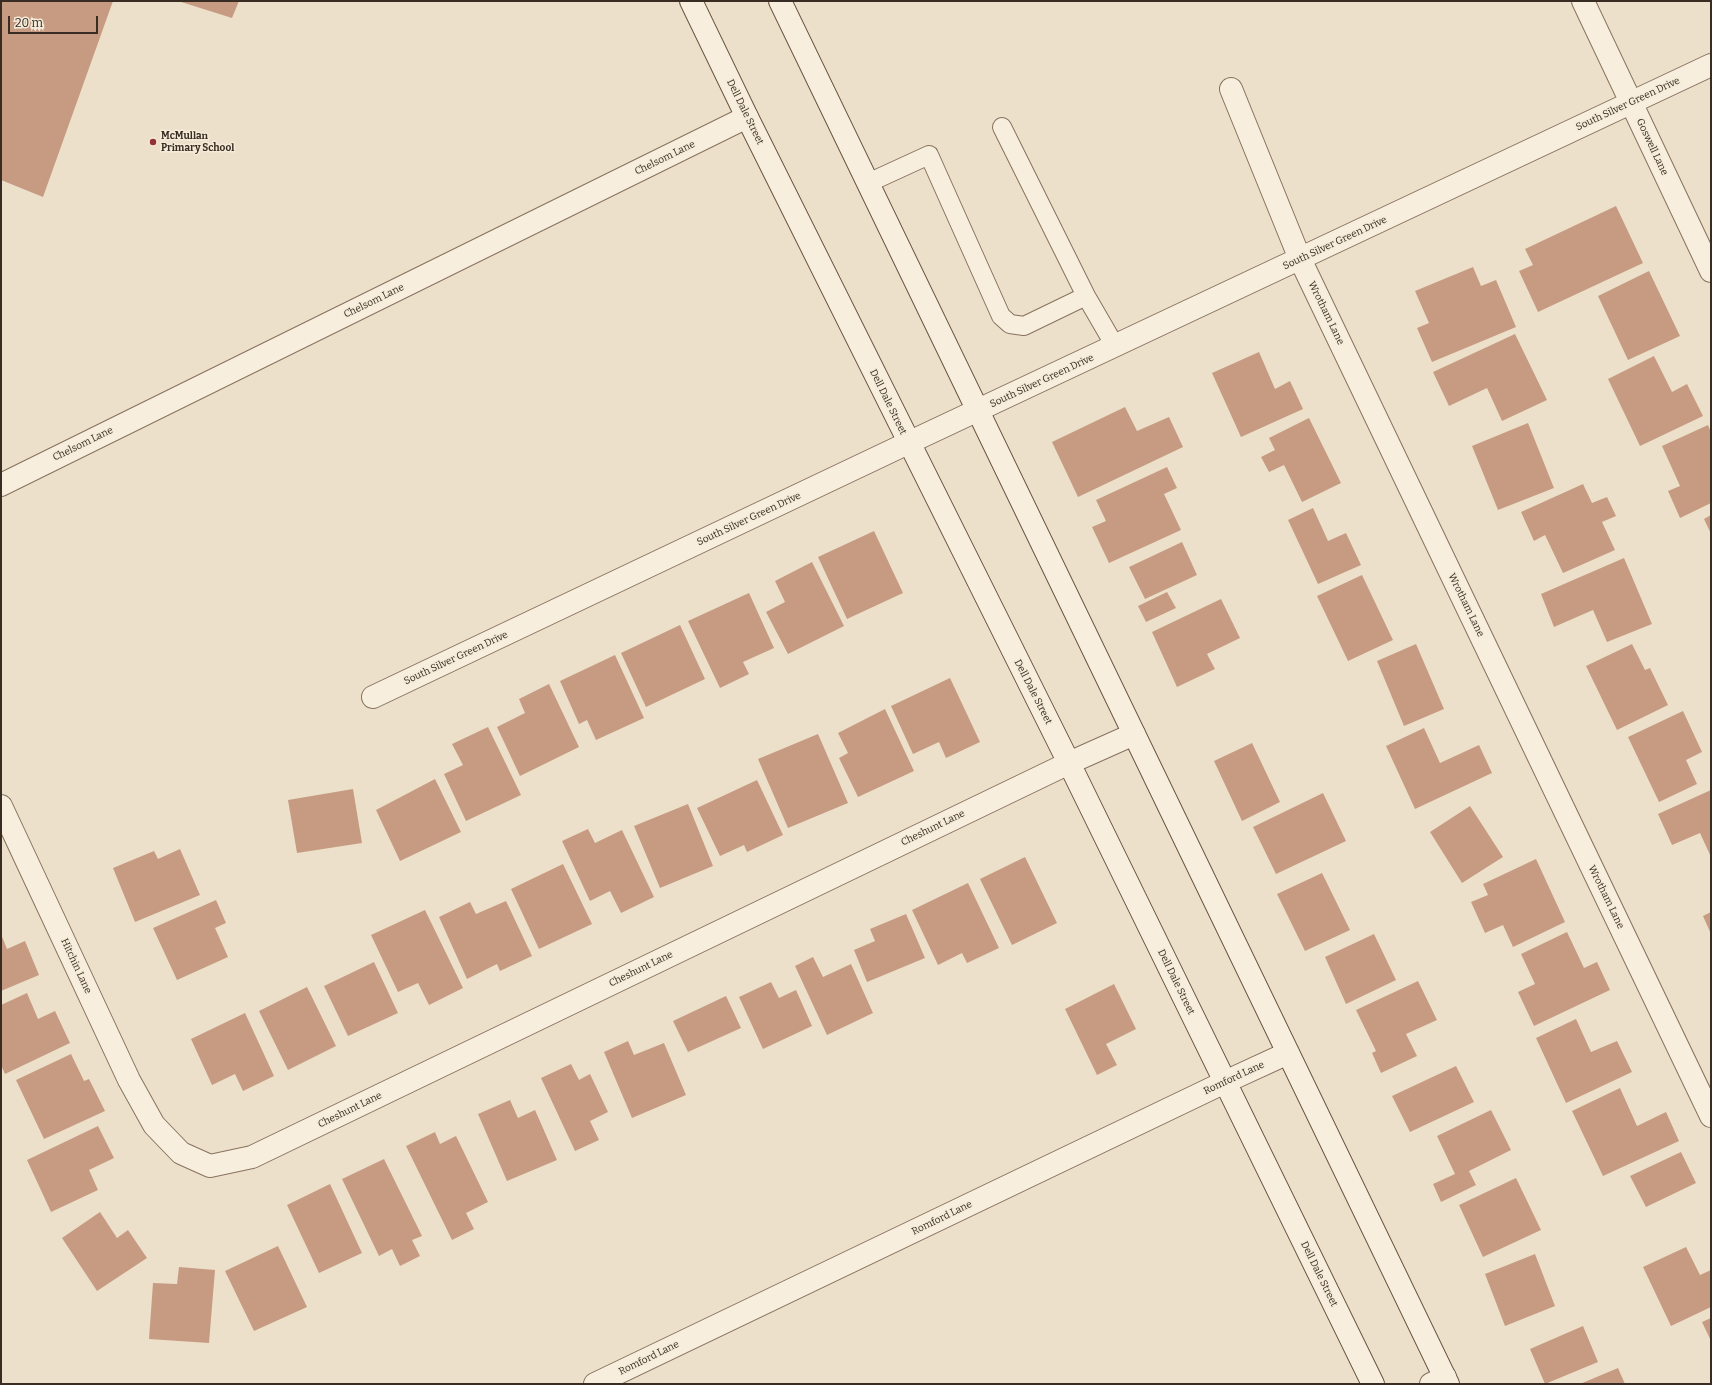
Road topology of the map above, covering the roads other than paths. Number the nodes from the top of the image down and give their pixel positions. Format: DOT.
graph roads {
  1 [pos="691,1"];
  2 [pos="780,1"];
  3 [pos="1583,1"];
  4 [pos="1711,65"];
  5 [pos="1231,89"];
  6 [pos="1631,103"];
  7 [pos="747,118"];
  8 [pos="1002,127"];
  9 [pos="868,183"];
  10 [pos="1300,260"];
  11 [pos="1711,271"];
  12 [pos="1086,296"];
  13 [pos="1115,346"];
  14 [pos="978,410"];
  15 [pos="908,443"];
  16 [pos="1,485"];
  17 [pos="373,697"];
  18 [pos="1134,734"];
  19 [pos="1069,763"];
  20 [pos="1,806"];
  21 [pos="1288,1053"];
  22 [pos="1225,1082"];
  23 [pos="1711,1116"];
  24 [pos="154,1125"];
  25 [pos="1441,1382"];
  26 [pos="595,1384"];
  27 [pos="1373,1384"];
  1 -- 7 [label="street, Dell Dale Street"];
  2 -- 9 [label="street"];
  3 -- 6 [label="street, Goswell Lane"];
  4 -- 6 [label="street, South Silver Green Drive"];
  5 -- 10 [label="street, Wrotham Lane"];
  6 -- 10 [label="street, South Silver Green Drive"];
  6 -- 11 [label="street, Goswell Lane"];
  7 -- 15 [label="street, Dell Dale Street"];
  7 -- 16 [label="street, Chelsom Lane"];
  8 -- 12 [label="lane"];
  9 -- 12 [label="lane"];
  9 -- 14 [label="street"];
  10 -- 13 [label="street, South Silver Green Drive"];
  10 -- 23 [label="street, Wrotham Lane"];
  12 -- 13 [label="lane"];
  13 -- 14 [label="street, South Silver Green Drive"];
  14 -- 15 [label="street, South Silver Green Drive"];
  14 -- 18 [label="street"];
  15 -- 17 [label="street, South Silver Green Drive"];
  15 -- 19 [label="street, Dell Dale Street"];
  18 -- 19 [label="street, Cheshunt Lane"];
  18 -- 21 [label="street"];
  19 -- 22 [label="street, Dell Dale Street"];
  19 -- 24 [label="street, Cheshunt Lane"];
  20 -- 24 [label="street, Hitchin Lane"];
  21 -- 22 [label="street, Romford Lane"];
  21 -- 25 [label="street"];
  22 -- 26 [label="street, Romford Lane"];
  22 -- 27 [label="street, Dell Dale Street"];
}
